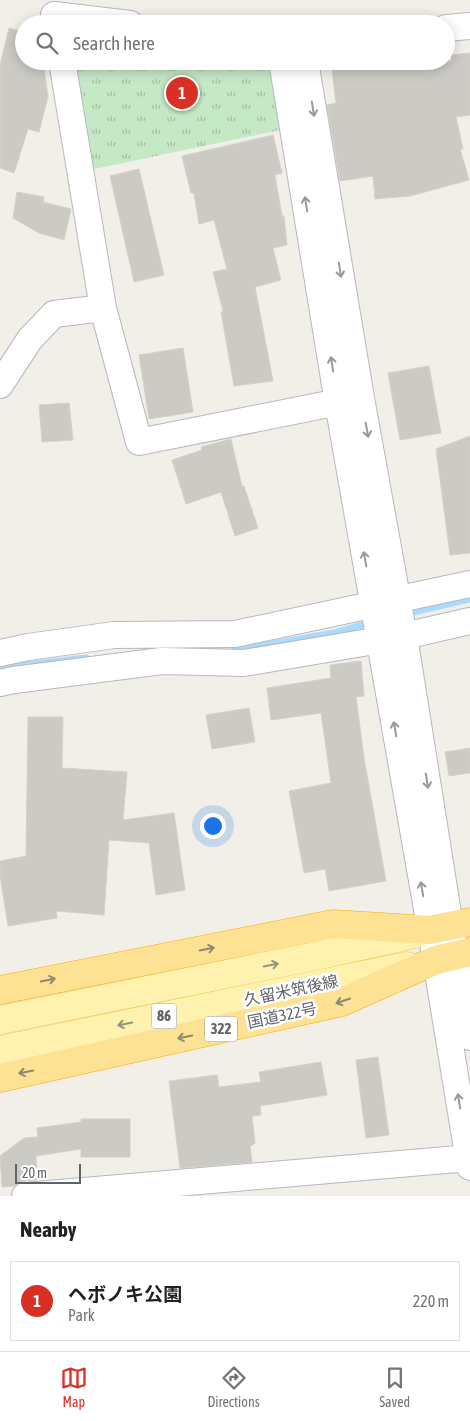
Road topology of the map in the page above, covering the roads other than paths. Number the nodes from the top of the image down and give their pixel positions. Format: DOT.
graph roads {
  1 [pos="55,13"];
  2 [pos="69,15"];
  3 [pos="470,26"];
  4 [pos="455,27"];
  5 [pos="63,70"];
  6 [pos="284,70"];
  7 [pos="306,70"];
  8 [pos="103,308"];
  9 [pos="0,385"];
  10 [pos="350,400"];
  11 [pos="470,584"];
  12 [pos="386,603"];
  13 [pos="470,621"];
  14 [pos="391,636"];
  15 [pos="0,653"];
  16 [pos="0,683"];
  17 [pos="450,926"];
  18 [pos="454,956"];
  19 [pos="0,990"];
  20 [pos="0,1020"];
  21 [pos="470,1037"];
  22 [pos="0,1050"];
  23 [pos="0,1078"];
  24 [pos="470,1161"];
  25 [pos="25,1196"];
  1 -- 2 [label="street"];
  3 -- 4 [label="street"];
  5 -- 8 [label="street"];
  10 -- 6 [label="street, one-way"];
  7 -- 10 [label="street, one-way"];
  8 -- 9 [label="street"];
  8 -- 10 [label="street"];
  10 -- 12 [label="street"];
  11 -- 12 [label="street"];
  12 -- 14 [label="street"];
  12 -- 15 [label="street"];
  13 -- 14 [label="street"];
  14 -- 16 [label="street"];
  14 -- 17 [label="street"];
  17 -- 18 [label="street"];
  19 -- 17 [label="highway, one-way"];
  20 -- 17 [label="main road, 久留米筑後線 / 86, one-way"];
  18 -- 21 [label="street"];
  18 -- 22 [label="main road, 久留米筑後線 / 86, one-way"];
  18 -- 23 [label="highway, 国道322号 / 322, one-way"];
  24 -- 18 [label="street, one-way"];
  24 -- 25 [label="street"];
}
